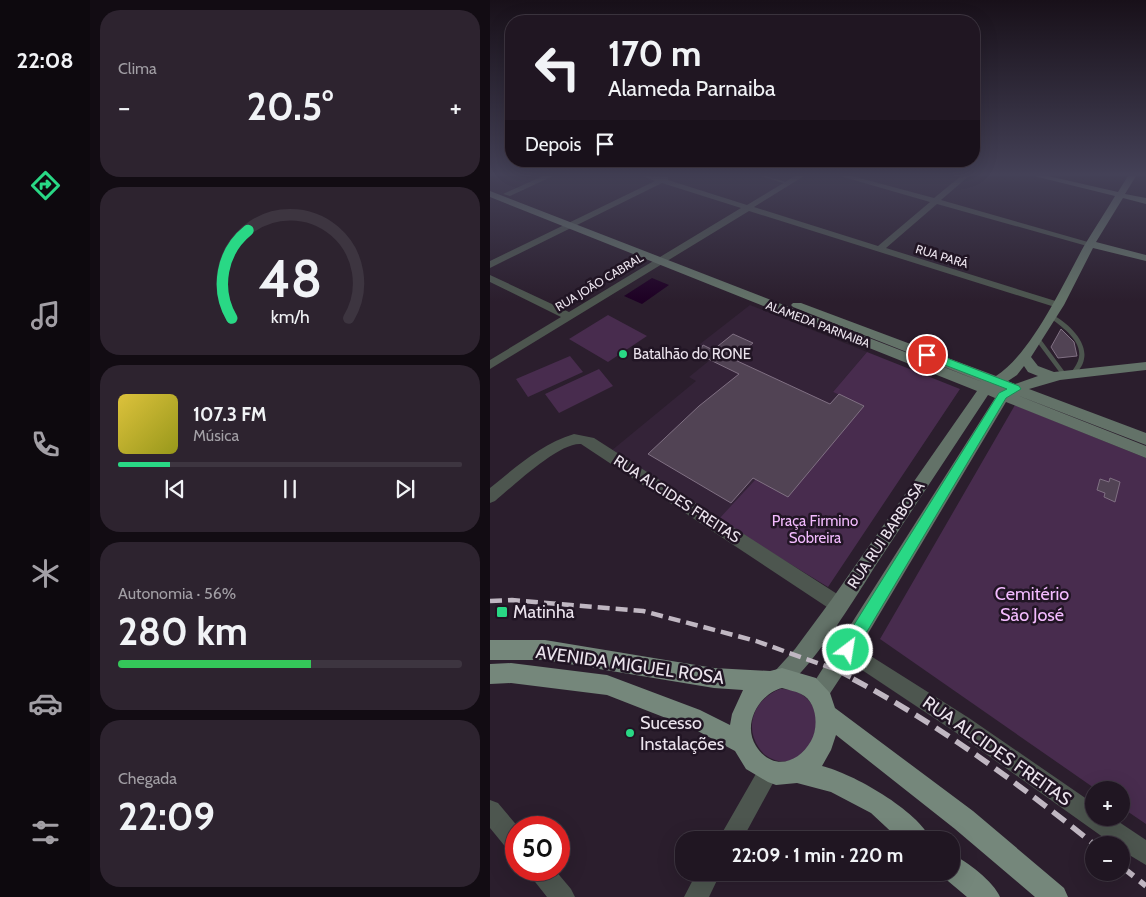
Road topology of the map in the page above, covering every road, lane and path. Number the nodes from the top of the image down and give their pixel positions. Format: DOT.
graph roads {
  1 [pos="558,218"];
  2 [pos="561,218"];
  3 [pos="587,218"];
  4 [pos="730,218"];
  5 [pos="777,218"];
  6 [pos="916,218"];
  7 [pos="999,218"];
  8 [pos="1105,218"];
  9 [pos="575,224"];
  10 [pos="1090,244"];
  11 [pos="879,250"];
  12 [pos="664,258"];
  13 [pos="1146,258"];
  14 [pos="490,265"];
  15 [pos="490,278"];
  16 [pos="1054,311"];
  17 [pos="568,316"];
  18 [pos="1037,338"];
  19 [pos="1024,357"];
  20 [pos="490,364"];
  21 [pos="1146,366"];
  22 [pos="1063,376"];
  23 [pos="1001,389"];
  24 [pos="1146,439"];
  25 [pos="1146,452"];
  26 [pos="490,497"];
  27 [pos="902,510"];
  28 [pos="926,521"];
  29 [pos="839,605"];
  30 [pos="490,650"];
  31 [pos="848,650"];
  32 [pos="490,674"];
  33 [pos="776,679"];
  34 [pos="822,704"];
  35 [pos="744,744"];
  36 [pos="768,772"];
  37 [pos="798,772"];
  38 [pos="490,811"];
  39 [pos="505,829"];
  40 [pos="733,831"];
  41 [pos="909,831"];
  42 [pos="1146,854"];
  43 [pos="960,874"];
  44 [pos="549,881"];
  45 [pos="705,881"];
  46 [pos="1049,894"];
  47 [pos="563,897"];
  48 [pos="696,897"];
  49 [pos="987,897"];
  1 -- 9 [label="main road, ALAMEDA PARNAIBA"];
  2 -- 9 [label="main road, ALAMEDA PARNAIBA"];
  3 -- 9 [label="street"];
  4 -- 12 [label="street, RUA JOÃO CABRAL"];
  5 -- 11 [label="street, RUA PARÁ"];
  6 -- 11 [label="street"];
  7 -- 10 [label="street"];
  8 -- 10 [label="main road, RUA RUI BARBOSA"];
  9 -- 12 [label="main road, ALAMEDA PARNAIBA"];
  9 -- 14 [label="street"];
  10 -- 13 [label="main road"];
  10 -- 16 [label="main road, RUA RUI BARBOSA"];
  11 -- 16 [label="street, RUA PARÁ"];
  12 -- 17 [label="street, RUA JOÃO CABRAL"];
  12 -- 23 [label="main road, ALAMEDA PARNAIBA"];
  15 -- 17 [label="street"];
  16 -- 18 [label="main road, RUA RUI BARBOSA"];
  16 -- 22 [label="lane"];
  17 -- 20 [label="street, RUA JOÃO CABRAL"];
  18 -- 19 [label="main road, RUA RUI BARBOSA"];
  18 -- 22 [label="lane"];
  19 -- 22 [label="main road"];
  19 -- 23 [label="main road, RUA RUI BARBOSA"];
  21 -- 22 [label="main road"];
  22 -- 23 [label="main road"];
  23 -- 24 [label="main road, ALAMEDA PARNAIBA"];
  23 -- 25 [label="main road, ALAMEDA PARNAIBA"];
  23 -- 27 [label="main road, RUA RUI BARBOSA"];
  23 -- 28 [label="main road, RUA RUI BARBOSA"];
  26 -- 29 [label="street, RUA ALCIDES FREITAS"];
  27 -- 28 [label="main road"];
  27 -- 29 [label="main road, RUA RUI BARBOSA"];
  28 -- 31 [label="main road, RUA RUI BARBOSA"];
  29 -- 33 [label="main road, RUA RUI BARBOSA"];
  30 -- 33 [label="main road, AVENIDA MIGUEL ROSA"];
  31 -- 34 [label="main road, RUA RUI BARBOSA"];
  31 -- 42 [label="street, RUA ALCIDES FREITAS"];
  32 -- 35 [label="main road, AVENIDA MIGUEL ROSA"];
  33 -- 34 [label="main road"];
  33 -- 35 [label="main road"];
  34 -- 37 [label="main road"];
  34 -- 46 [label="main road"];
  35 -- 36 [label="main road"];
  36 -- 37 [label="main road"];
  36 -- 40 [label="street"];
  37 -- 41 [label="main road"];
  38 -- 39 [label="street"];
  43 -- 49 [label="main road"];
  44 -- 47 [label="street"];
  45 -- 48 [label="street"];
}
